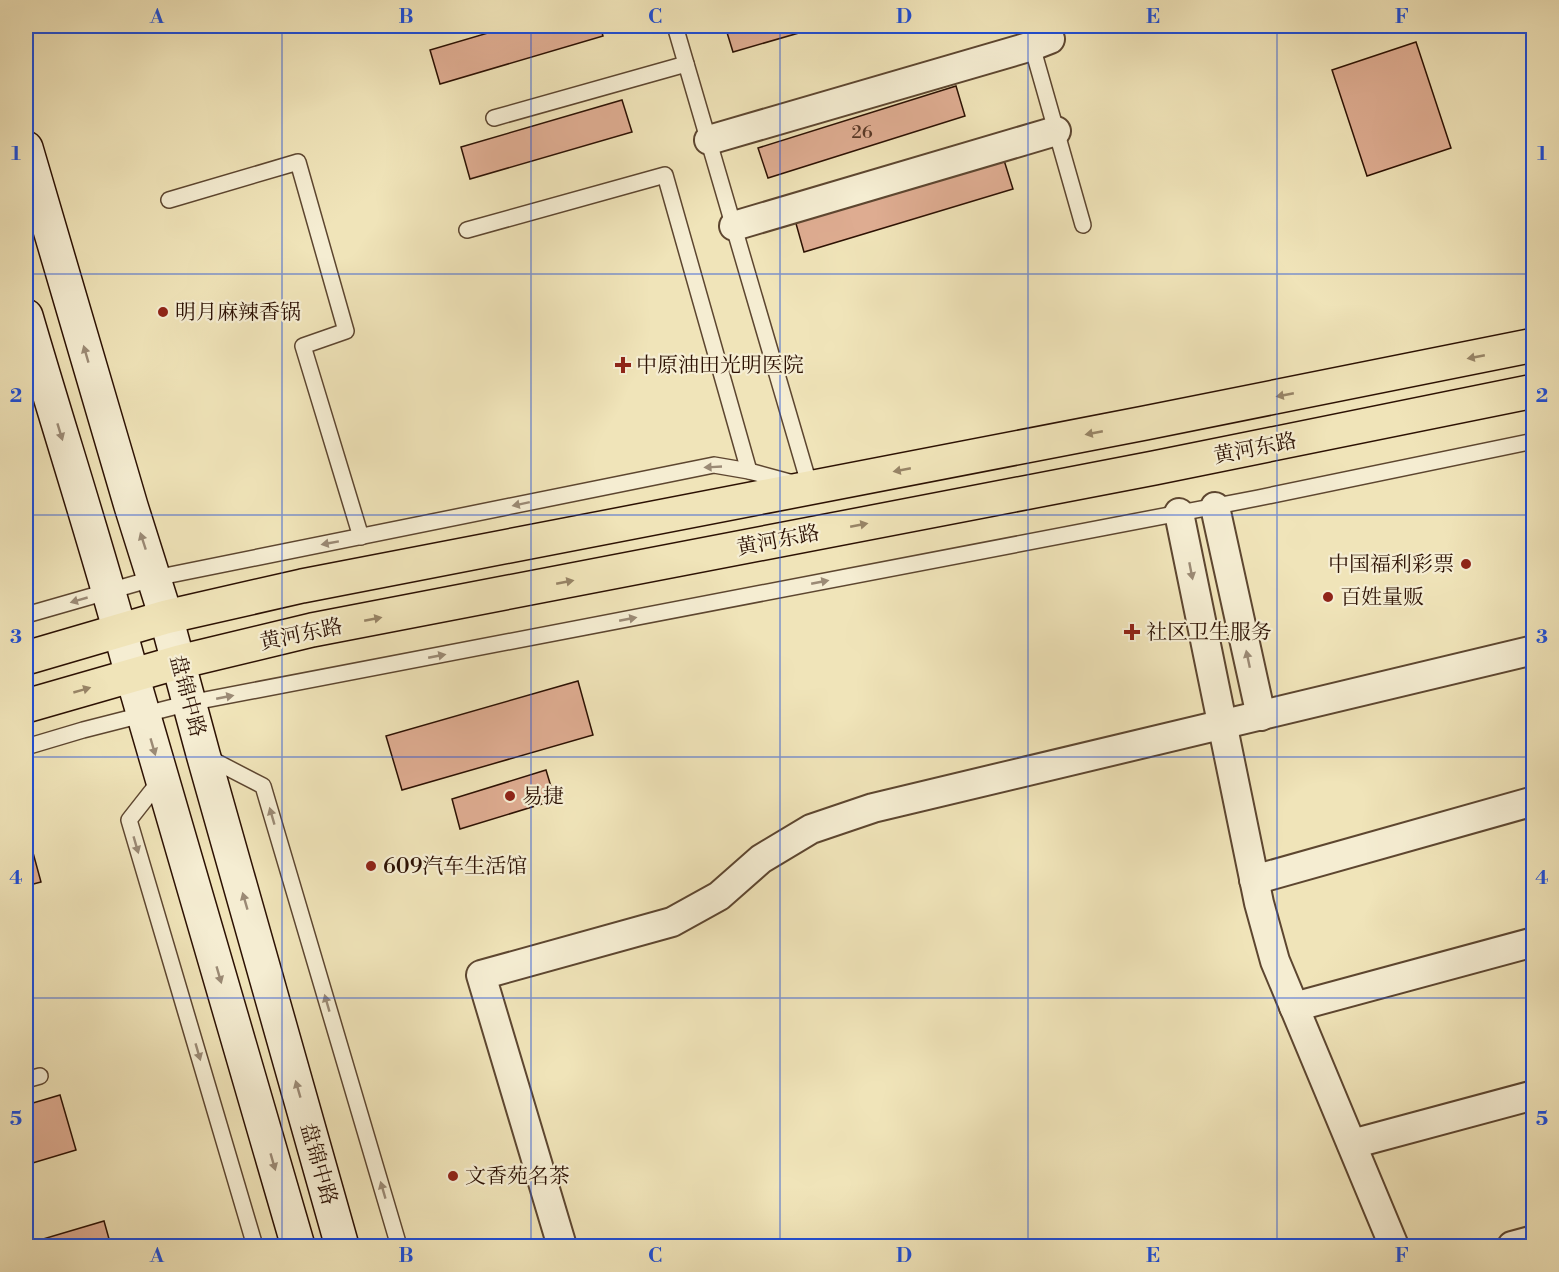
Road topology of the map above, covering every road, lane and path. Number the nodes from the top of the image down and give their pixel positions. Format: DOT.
graph roads {
  1 [pos="675,26"];
  2 [pos="1043,37"];
  3 [pos="686,64"];
  4 [pos="494,118"];
  5 [pos="1056,131"];
  6 [pos="709,140"];
  7 [pos="26,148"];
  8 [pos="169,200"];
  9 [pos="1083,225"];
  10 [pos="734,226"];
  11 [pos="467,230"];
  12 [pos="26,316"];
  13 [pos="1533,345"];
  14 [pos="1533,392"];
  15 [pos="1533,441"];
  16 [pos="749,471"];
  17 [pos="810,487"];
  18 [pos="1215,507"];
  19 [pos="1179,513"];
  20 [pos="361,537"];
  21 [pos="155,578"];
  22 [pos="110,591"];
  23 [pos="26,615"];
  24 [pos="166,616"];
  25 [pos="120,630"];
  26 [pos="1533,650"];
  27 [pos="26,658"];
  28 [pos="179,662"];
  29 [pos="132,675"];
  30 [pos="189,703"];
  31 [pos="26,706"];
  32 [pos="143,714"];
  33 [pos="1261,716"];
  34 [pos="1222,725"];
  35 [pos="26,747"];
  36 [pos="203,754"];
  37 [pos="162,778"];
  38 [pos="1533,801"];
  39 [pos="1254,880"];
  40 [pos="1533,942"];
  41 [pos="1294,1007"];
  42 [pos="1533,1095"];
  43 [pos="1352,1144"];
  44 [pos="1533,1240"];
  45 [pos="255,1246"];
  46 [pos="298,1246"];
  47 [pos="342,1246"];
  48 [pos="399,1246"];
  49 [pos="562,1246"];
  50 [pos="1394,1246"];
  51 [pos="1512,1246"];
  1 -- 3 [label="lane"];
  2 -- 5 [label="lane"];
  2 -- 6 [label="street"];
  3 -- 4 [label="lane"];
  3 -- 6 [label="lane"];
  5 -- 9 [label="lane"];
  5 -- 10 [label="street"];
  6 -- 10 [label="lane"];
  21 -- 7 [label="street, 盘锦中路, one-way"];
  8 -- 20 [label="lane"];
  10 -- 17 [label="lane"];
  11 -- 16 [label="lane"];
  12 -- 22 [label="street, 盘锦中路, one-way"];
  13 -- 17 [label="main road, one-way"];
  28 -- 14 [label="main road, 黄河东路, one-way"];
  15 -- 18 [label="lane"];
  16 -- 17 [label="lane"];
  16 -- 20 [label="lane, one-way"];
  17 -- 24 [label="main road"];
  18 -- 19 [label="lane"];
  33 -- 18 [label="street, one-way"];
  30 -- 19 [label="lane, one-way"];
  19 -- 34 [label="street, one-way"];
  20 -- 21 [label="lane, one-way"];
  21 -- 22 [label="lane"];
  21 -- 24 [label="street, 盘锦中路"];
  22 -- 23 [label="lane, one-way"];
  22 -- 25 [label="street, 盘锦中路"];
  24 -- 25 [label="main road"];
  24 -- 28 [label="street, 盘锦中路"];
  25 -- 27 [label="main road"];
  25 -- 29 [label="street, 盘锦中路"];
  26 -- 33 [label="street"];
  28 -- 29 [label="main road, 黄河东路"];
  28 -- 30 [label="street, 盘锦中路"];
  31 -- 29 [label="main road, 黄河东路, one-way"];
  29 -- 32 [label="street, 盘锦中路"];
  30 -- 32 [label="lane"];
  30 -- 36 [label="street, 盘锦中路"];
  32 -- 35 [label="lane"];
  32 -- 37 [label="street, 盘锦中路, one-way"];
  33 -- 34 [label="street"];
  34 -- 39 [label="street"];
  34 -- 49 [label="street"];
  47 -- 36 [label="street, 盘锦中路, one-way"];
  48 -- 36 [label="lane, one-way"];
  37 -- 45 [label="lane, one-way"];
  37 -- 46 [label="street, 盘锦中路, one-way"];
  38 -- 39 [label="street"];
  39 -- 41 [label="street"];
  40 -- 41 [label="street"];
  41 -- 43 [label="street"];
  42 -- 43 [label="street"];
  43 -- 50 [label="street"];
  44 -- 51 [label="street"];
}
